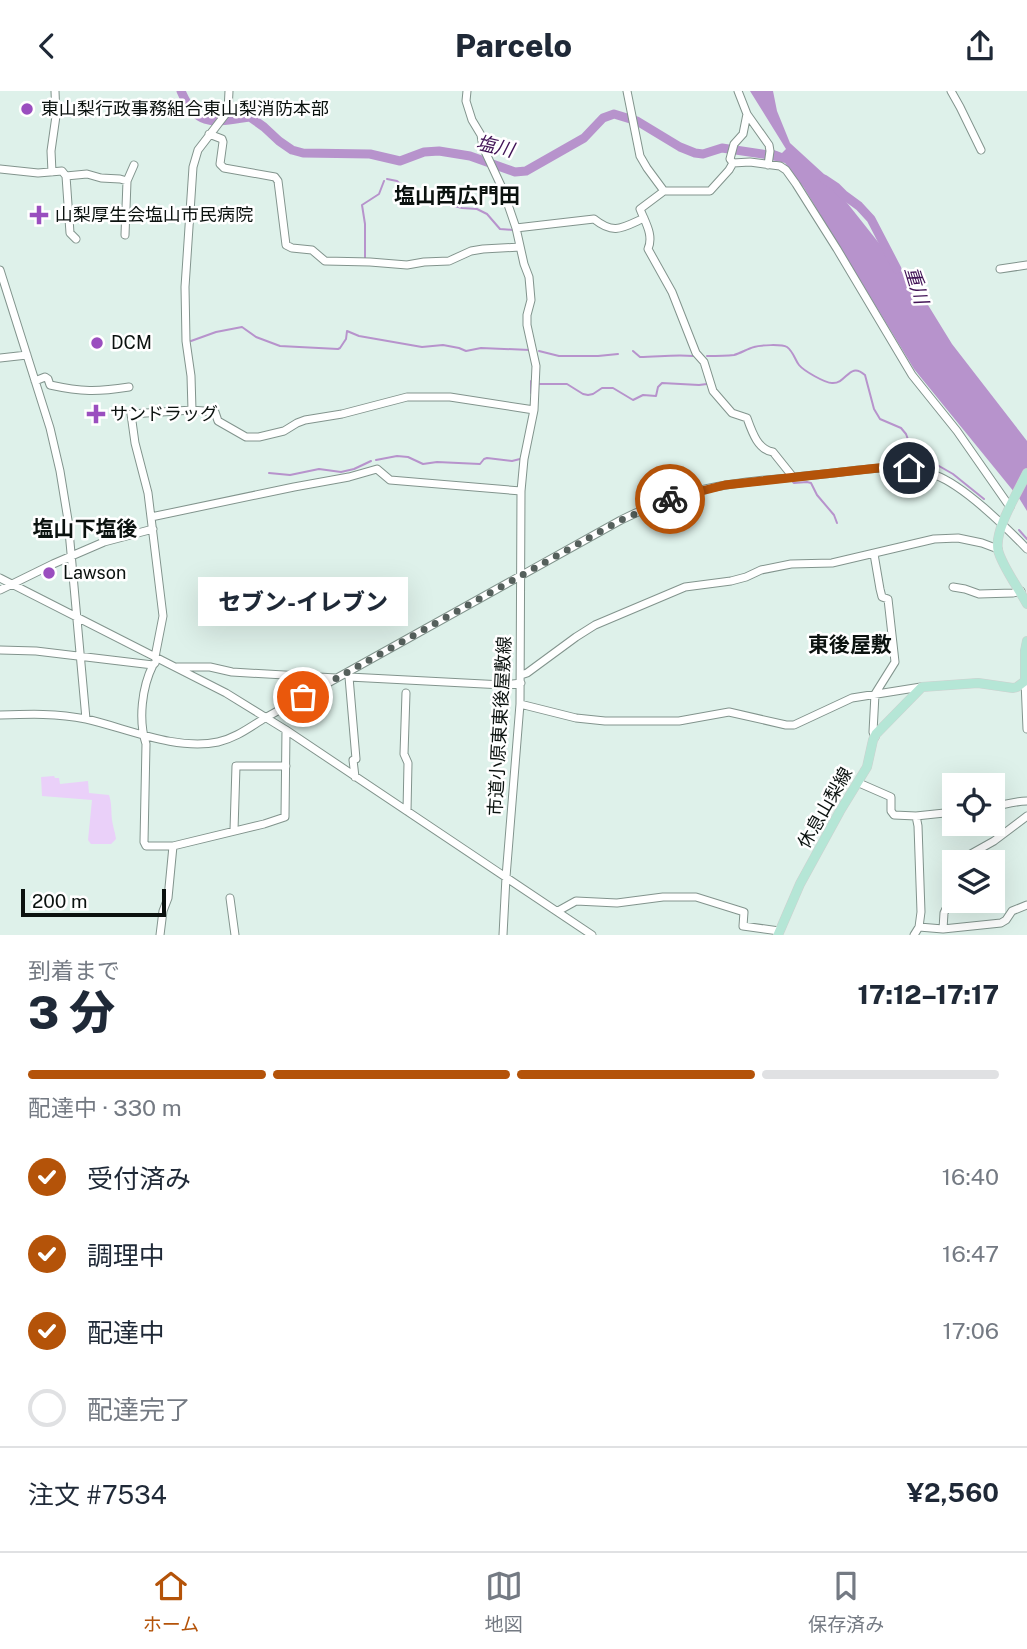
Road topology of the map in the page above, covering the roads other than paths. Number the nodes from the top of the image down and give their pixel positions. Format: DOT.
graph roads {
  1 [pos="55,91"];
  2 [pos="229,91"];
  3 [pos="467,91"];
  4 [pos="627,91"];
  5 [pos="738,91"];
  6 [pos="951,91"];
  7 [pos="747,114"];
  8 [pos="209,134"];
  9 [pos="981,150"];
  10 [pos="732,161"];
  11 [pos="134,165"];
  12 [pos="768,165"];
  13 [pos="0,169"];
  14 [pos="52,172"];
  15 [pos="66,176"];
  16 [pos="127,181"];
  17 [pos="664,191"];
  18 [pos="643,218"];
  19 [pos="516,227"];
  20 [pos="125,235"];
  21 [pos="76,239"];
  22 [pos="520,247"];
  23 [pos="1027,265"];
  24 [pos="1000,269"];
  25 [pos="0,270"];
  26 [pos="2,288"];
  27 [pos="27,355"];
  28 [pos="0,358"];
  29 [pos="35,381"];
  30 [pos="129,387"];
  31 [pos="531,409"];
  32 [pos="192,410"];
  33 [pos="1027,473"];
  34 [pos="793,477"];
  35 [pos="521,491"];
  36 [pos="1011,506"];
  37 [pos="151,517"];
  38 [pos="1003,525"];
  39 [pos="153,529"];
  40 [pos="998,549"];
  41 [pos="1027,549"];
  42 [pos="874,554"];
  43 [pos="71,556"];
  44 [pos="520,576"];
  45 [pos="0,578"];
  46 [pos="13,583"];
  47 [pos="953,587"];
  48 [pos="0,590"];
  49 [pos="1021,591"];
  50 [pos="1027,604"];
  51 [pos="77,616"];
  52 [pos="1027,641"];
  53 [pos="0,650"];
  54 [pos="81,656"];
  55 [pos="155,660"];
  56 [pos="176,667"];
  57 [pos="347,675"];
  58 [pos="337,678"];
  59 [pos="521,679"];
  60 [pos="1025,681"];
  61 [pos="922,687"];
  62 [pos="406,693"];
  63 [pos="875,695"];
  64 [pos="520,704"];
  65 [pos="0,715"];
  66 [pos="265,718"];
  67 [pos="86,719"];
  68 [pos="1027,729"];
  69 [pos="286,730"];
  70 [pos="142,734"];
  71 [pos="875,737"];
  72 [pos="286,766"];
  73 [pos="355,777"];
  74 [pos="859,783"];
  75 [pos="1027,801"];
  76 [pos="1005,805"];
  77 [pos="407,811"];
  78 [pos="942,813"];
  79 [pos="916,816"];
  80 [pos="1027,816"];
  81 [pos="234,830"];
  82 [pos="173,846"];
  83 [pos="977,850"];
  84 [pos="506,877"];
  85 [pos="230,898"];
  86 [pos="1027,905"];
  87 [pos="558,911"];
  88 [pos="944,913"];
  89 [pos="919,927"];
  90 [pos="943,929"];
  91 [pos="778,933"];
  92 [pos="160,935"];
  93 [pos="235,935"];
  94 [pos="503,935"];
  95 [pos="592,935"];
  96 [pos="914,935"];
  1 -- 14 [label="street"];
  2 -- 8 [label="street"];
  3 -- 19 [label="street, 市道小原東東後屋敷線"];
  4 -- 17 [label="street"];
  5 -- 7 [label="street"];
  6 -- 9 [label="street"];
  7 -- 10 [label="street"];
  7 -- 12 [label="street"];
  8 -- 22 [label="street"];
  8 -- 32 [label="street"];
  10 -- 12 [label="street"];
  10 -- 17 [label="street"];
  11 -- 16 [label="street"];
  12 -- 36 [label="street"];
  13 -- 14 [label="street"];
  14 -- 15 [label="street"];
  15 -- 16 [label="street"];
  15 -- 21 [label="street"];
  16 -- 20 [label="street"];
  17 -- 18 [label="street"];
  18 -- 19 [label="street"];
  18 -- 34 [label="street"];
  19 -- 22 [label="street, 市道小原東東後屋敷線"];
  22 -- 31 [label="street, 市道小原東東後屋敷線"];
  23 -- 24 [label="street"];
  25 -- 26 [label="street"];
  26 -- 27 [label="street"];
  27 -- 28 [label="street"];
  27 -- 29 [label="street"];
  29 -- 30 [label="street"];
  29 -- 43 [label="street"];
  31 -- 32 [label="street"];
  31 -- 35 [label="street, 市道小原東東後屋敷線"];
  32 -- 37 [label="street"];
  33 -- 36 [label="main road"];
  34 -- 38 [label="street"];
  34 -- 44 [label="street"];
  35 -- 37 [label="street"];
  35 -- 44 [label="street, 市道小原東東後屋敷線"];
  36 -- 38 [label="main road"];
  37 -- 39 [label="street"];
  38 -- 40 [label="main road"];
  38 -- 41 [label="street"];
  39 -- 43 [label="street"];
  39 -- 55 [label="street"];
  40 -- 42 [label="street"];
  40 -- 49 [label="main road"];
  42 -- 59 [label="street"];
  42 -- 63 [label="street"];
  43 -- 46 [label="street"];
  43 -- 51 [label="street"];
  44 -- 57 [label="street"];
  44 -- 59 [label="street, 市道小原東東後屋敷線"];
  45 -- 46 [label="street"];
  46 -- 48 [label="street"];
  46 -- 51 [label="street"];
  47 -- 49 [label="street"];
  49 -- 50 [label="main road"];
  51 -- 54 [label="street"];
  51 -- 55 [label="street"];
  52 -- 60 [label="main road"];
  53 -- 54 [label="street"];
  54 -- 55 [label="street"];
  54 -- 67 [label="street"];
  55 -- 56 [label="street"];
  55 -- 70 [label="street"];
  56 -- 58 [label="street"];
  56 -- 66 [label="street"];
  57 -- 58 [label="street"];
  57 -- 59 [label="street"];
  57 -- 73 [label="street"];
  58 -- 66 [label="street"];
  59 -- 64 [label="street, 市道小原東東後屋敷線"];
  60 -- 61 [label="main road"];
  60 -- 68 [label="street"];
  61 -- 63 [label="street"];
  61 -- 71 [label="main road, 休息山梨線"];
  62 -- 77 [label="street"];
  63 -- 64 [label="street"];
  63 -- 71 [label="street"];
  64 -- 84 [label="street, 市道小原東東後屋敷線"];
  65 -- 67 [label="street"];
  66 -- 69 [label="street"];
  66 -- 70 [label="street"];
  67 -- 70 [label="street"];
  69 -- 72 [label="street"];
  69 -- 73 [label="street"];
  70 -- 82 [label="street"];
  71 -- 74 [label="main road, 休息山梨線"];
  72 -- 81 [label="street"];
  72 -- 81 [label="street"];
  73 -- 77 [label="street"];
  74 -- 79 [label="street"];
  74 -- 91 [label="main road, 休息山梨線"];
  75 -- 76 [label="street"];
  77 -- 84 [label="street"];
  78 -- 79 [label="street"];
  79 -- 89 [label="street"];
  80 -- 83 [label="street"];
  81 -- 82 [label="street"];
  82 -- 92 [label="street"];
  84 -- 87 [label="street"];
  84 -- 94 [label="street, 市道小原東東後屋敷線"];
  85 -- 93 [label="street"];
  86 -- 90 [label="street"];
  87 -- 91 [label="street"];
  87 -- 95 [label="street"];
  88 -- 90 [label="street"];
  89 -- 90 [label="street"];
  89 -- 96 [label="street"];
}
